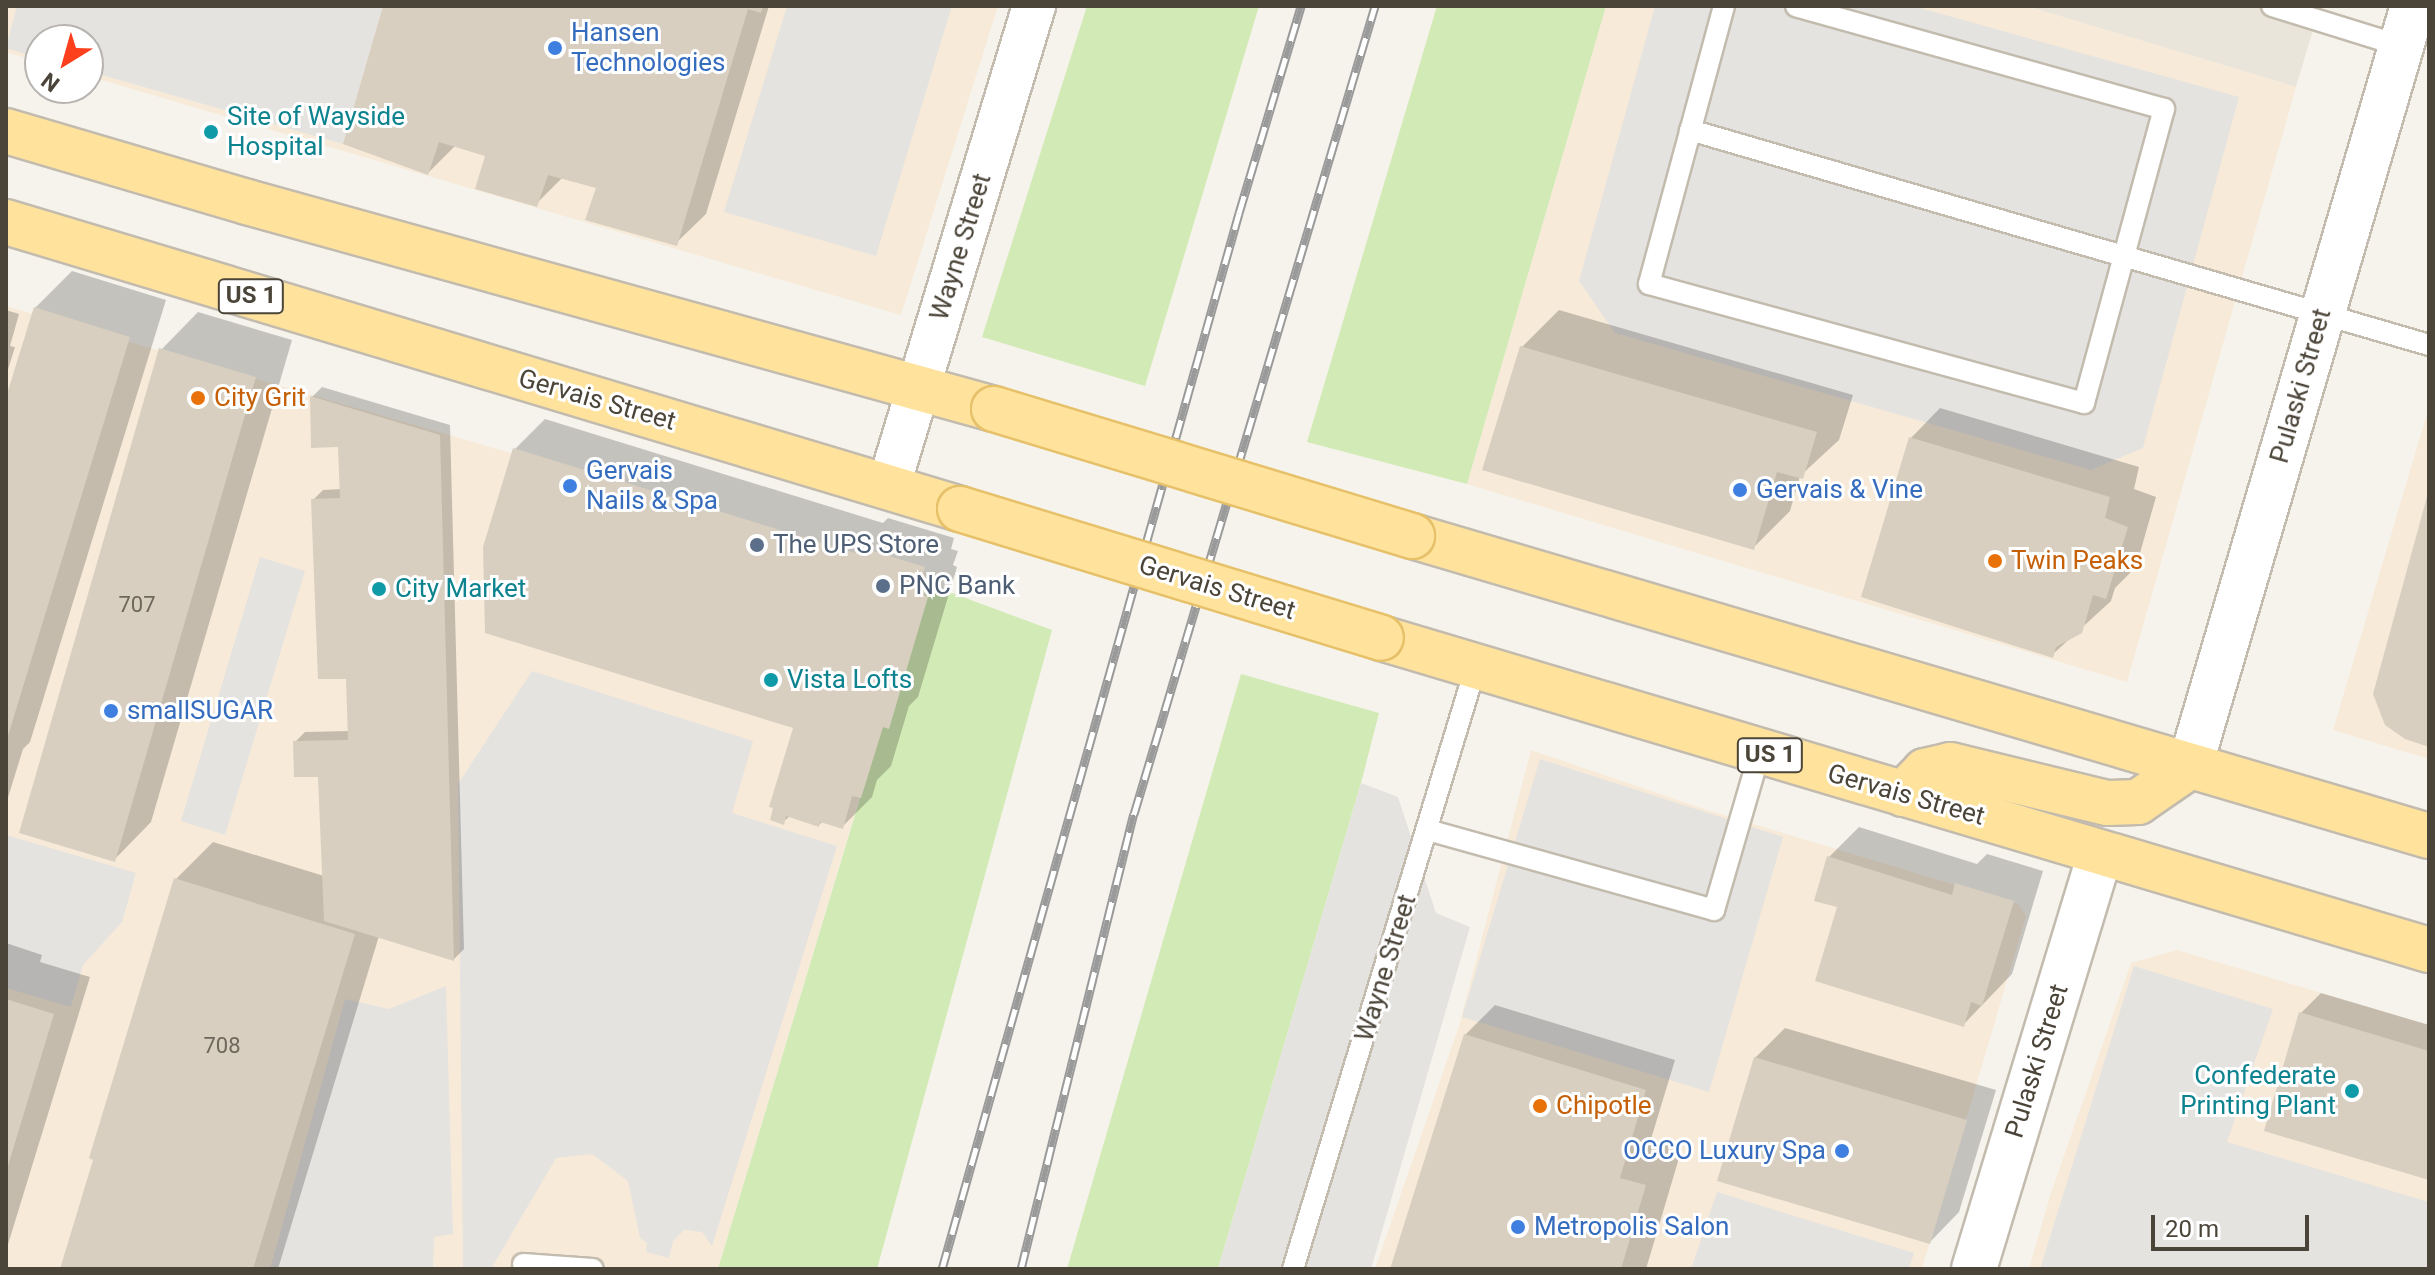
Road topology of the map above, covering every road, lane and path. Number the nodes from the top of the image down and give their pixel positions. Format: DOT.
graph roads {
  1 [pos="1034,6"];
  2 [pos="1724,6"];
  3 [pos="1796,6"];
  4 [pos="2272,6"];
  5 [pos="2412,28"];
  6 [pos="1690,130"];
  7 [pos="6,131"];
  8 [pos="6,222"];
  9 [pos="2124,257"];
  10 [pos="2322,315"];
  11 [pos="2429,345"];
  12 [pos="919,388"];
  13 [pos="888,488"];
  14 [pos="1476,666"];
  15 [pos="1760,752"];
  16 [pos="2190,766"];
  17 [pos="1903,794"];
  18 [pos="1428,830"];
  19 [pos="2429,836"];
  20 [pos="2100,853"];
  21 [pos="2429,950"];
  22 [pos="523,1264"];
  23 [pos="593,1269"];
  24 [pos="1293,1269"];
  25 [pos="1974,1269"];
  1 -- 12 [label="street, Wayne Street"];
  2 -- 6 [label="lane"];
  3 -- 9 [label="lane"];
  4 -- 5 [label="lane"];
  5 -- 10 [label="street, Pulaski Street"];
  6 -- 9 [label="lane"];
  6 -- 9 [label="lane"];
  7 -- 12 [label="main road"];
  8 -- 13 [label="main road, Gervais Street / US 1"];
  9 -- 10 [label="lane"];
  10 -- 11 [label="lane"];
  10 -- 16 [label="street, Pulaski Street"];
  12 -- 13 [label="street, Wayne Street"];
  12 -- 16 [label="main road, bridge"];
  13 -- 14 [label="main road, Gervais Street / US 1, bridge"];
  14 -- 15 [label="main road, Gervais Street / US 1"];
  14 -- 18 [label="lane, Wayne Street"];
  15 -- 17 [label="main road, Gervais Street / US 1"];
  15 -- 18 [label="lane"];
  16 -- 17 [label="main road"];
  16 -- 19 [label="main road"];
  17 -- 20 [label="main road, Gervais Street / US 1"];
  18 -- 24 [label="lane, Wayne Street"];
  20 -- 21 [label="main road, Gervais Street / US 1"];
  20 -- 25 [label="street, Pulaski Street"];
  22 -- 23 [label="lane"];
}
